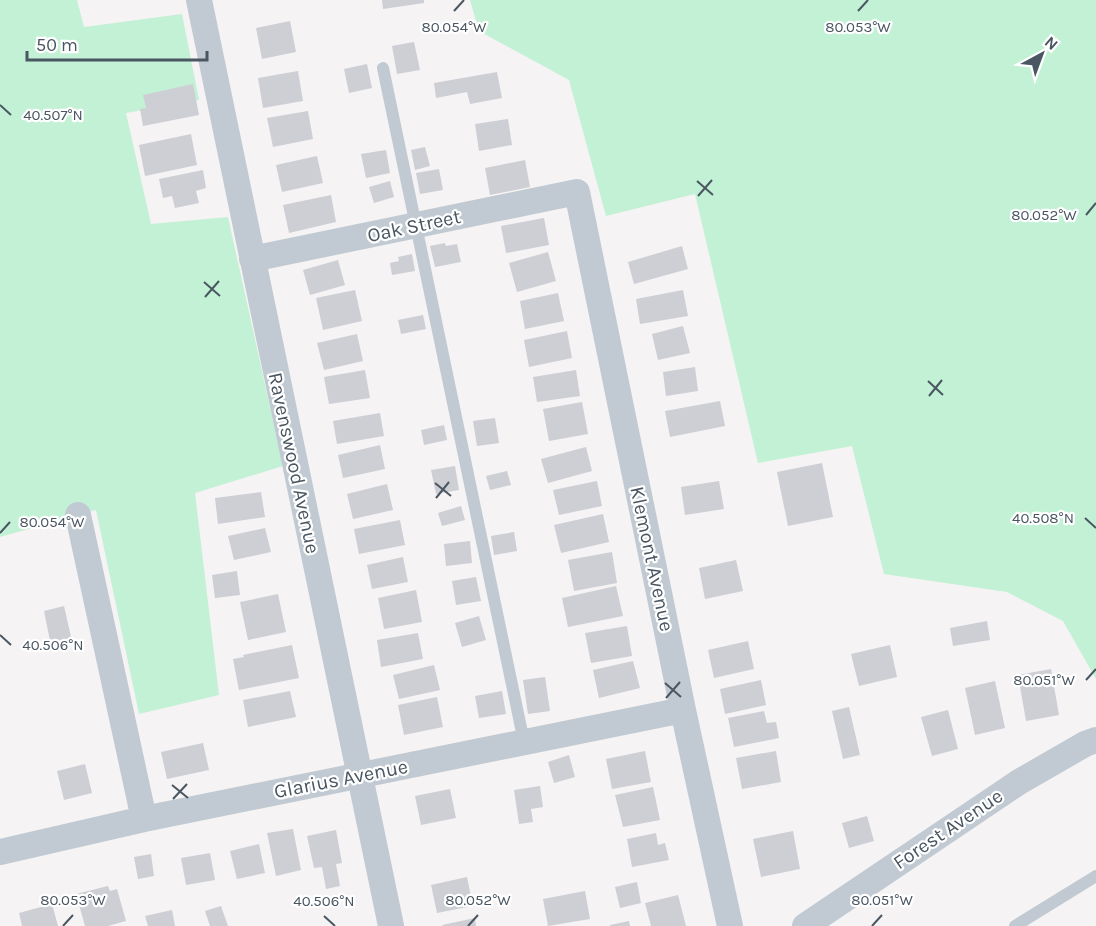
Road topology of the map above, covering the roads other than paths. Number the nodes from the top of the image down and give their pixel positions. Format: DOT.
graph roads {
  1 [pos="199,0"];
  2 [pos="383,68"];
  3 [pos="577,192"];
  4 [pos="416,225"];
  5 [pos="252,259"];
  6 [pos="78,515"];
  7 [pos="683,710"];
  8 [pos="1096,740"];
  9 [pos="524,742"];
  10 [pos="360,775"];
  11 [pos="144,819"];
  12 [pos="0,852"];
  13 [pos="1096,876"];
  14 [pos="391,926"];
  15 [pos="730,926"];
  16 [pos="805,926"];
  17 [pos="1015,926"];
  1 -- 5 [label="street, Ravenswood Avenue"];
  2 -- 4 [label="lane"];
  3 -- 4 [label="street, Oak Street"];
  3 -- 7 [label="street, Klemont Avenue"];
  4 -- 5 [label="street, Oak Street"];
  4 -- 9 [label="lane"];
  5 -- 10 [label="street, Ravenswood Avenue"];
  6 -- 11 [label="street"];
  7 -- 9 [label="street, Glarius Avenue"];
  7 -- 15 [label="street, Klemont Avenue"];
  8 -- 16 [label="street, Forest Avenue"];
  9 -- 10 [label="street, Glarius Avenue"];
  10 -- 11 [label="street, Glarius Avenue"];
  10 -- 14 [label="street, Ravenswood Avenue"];
  11 -- 12 [label="street, Glarius Avenue"];
  13 -- 17 [label="lane"];
}
